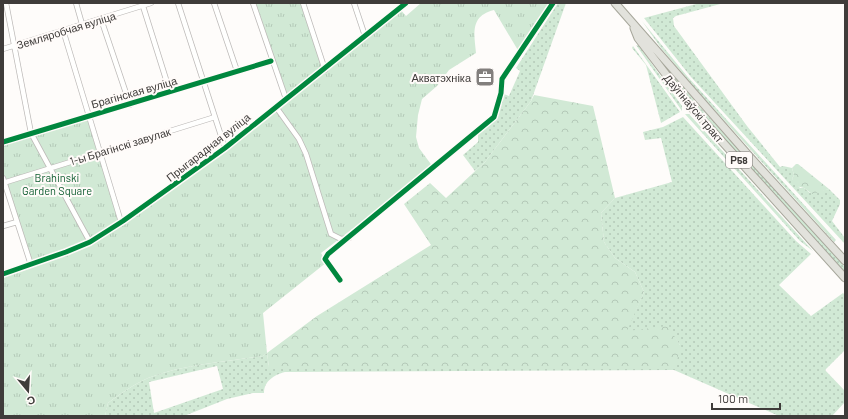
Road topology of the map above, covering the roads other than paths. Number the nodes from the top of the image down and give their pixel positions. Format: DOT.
graph roads {
  1 [pos="6,3"];
  2 [pos="76,3"];
  3 [pos="151,3"];
  4 [pos="178,3"];
  5 [pos="214,3"];
  6 [pos="253,3"];
  7 [pos="303,3"];
  8 [pos="354,3"];
  9 [pos="406,3"];
  10 [pos="553,3"];
  11 [pos="615,3"];
  12 [pos="142,4"];
  13 [pos="101,19"];
  14 [pos="631,22"];
  15 [pos="82,24"];
  16 [pos="63,30"];
  17 [pos="365,36"];
  18 [pos="13,46"];
  19 [pos="3,49"];
  20 [pos="271,61"];
  21 [pos="325,70"];
  22 [pos="237,71"];
  23 [pos="204,82"];
  24 [pos="170,92"];
  25 [pos="286,99"];
  26 [pos="130,105"];
  27 [pos="276,107"];
  28 [pos="90,116"];
  29 [pos="215,117"];
  30 [pos="31,133"];
  31 [pos="3,142"];
  32 [pos="225,148"];
  33 [pos="100,153"];
  34 [pos="50,168"];
  35 [pos="3,181"];
  36 [pos="17,222"];
  37 [pos="121,222"];
  38 [pos="3,226"];
  39 [pos="349,238"];
  40 [pos="90,242"];
  41 [pos="845,261"];
  42 [pos="31,265"];
  43 [pos="3,274"];
  44 [pos="845,278"];
  45 [pos="340,280"];
  1 -- 18 [label="street"];
  2 -- 15 [label="street"];
  3 -- 12 [label="street, Земляробчая вуліца"];
  4 -- 23 [label="street"];
  5 -- 22 [label="street"];
  6 -- 20 [label="street"];
  7 -- 21 [label="street"];
  8 -- 17 [label="street"];
  9 -- 17 [label="street, Прыгарадная вуліца"];
  10 -- 39 [label="street"];
  11 -- 14 [label="main road, Даўгінаўскі тракт / Р58"];
  12 -- 13 [label="street, Земляробчая вуліца"];
  12 -- 24 [label="street"];
  13 -- 15 [label="street, Земляробчая вуліца"];
  13 -- 26 [label="street"];
  14 -- 41 [label="main road, Даўгінаўскі тракт / Р58"];
  14 -- 44 [label="main road, Даўгінаўскі тракт / Р58"];
  15 -- 16 [label="street, Земляробчая вуліца"];
  16 -- 18 [label="street, Земляробчая вуліца"];
  16 -- 28 [label="street"];
  17 -- 21 [label="street, Прыгарадная вуліца"];
  18 -- 19 [label="street, Земляробчая вуліца"];
  18 -- 30 [label="street"];
  20 -- 22 [label="street, Брагінская вуліца"];
  20 -- 25 [label="street"];
  21 -- 25 [label="street, Прыгарадная вуліца"];
  22 -- 23 [label="street, Брагінская вуліца"];
  23 -- 24 [label="street, Брагінская вуліца"];
  23 -- 29 [label="street"];
  24 -- 26 [label="street, Брагінская вуліца"];
  25 -- 27 [label="street, Прыгарадная вуліца"];
  26 -- 28 [label="street, Брагінская вуліца"];
  27 -- 32 [label="street, Прыгарадная вуліца"];
  27 -- 39 [label="street"];
  28 -- 30 [label="street, Брагінская вуліца"];
  28 -- 33 [label="street"];
  29 -- 32 [label="street"];
  29 -- 33 [label="street, 1-ы Брагінскі завулак"];
  30 -- 31 [label="street, Брагінская вуліца"];
  30 -- 34 [label="street"];
  32 -- 37 [label="street, Прыгарадная вуліца"];
  33 -- 34 [label="street, 1-ы Брагінскі завулак"];
  33 -- 37 [label="street"];
  34 -- 35 [label="street, 1-ы Брагінскі завулак"];
  34 -- 40 [label="street"];
  35 -- 36 [label="street"];
  36 -- 38 [label="street"];
  36 -- 42 [label="street"];
  37 -- 40 [label="street, Прыгарадная вуліца"];
  39 -- 45 [label="street"];
  40 -- 42 [label="street, Прыгарадная вуліца"];
  42 -- 43 [label="street, Прыгарадная вуліца"];
}
